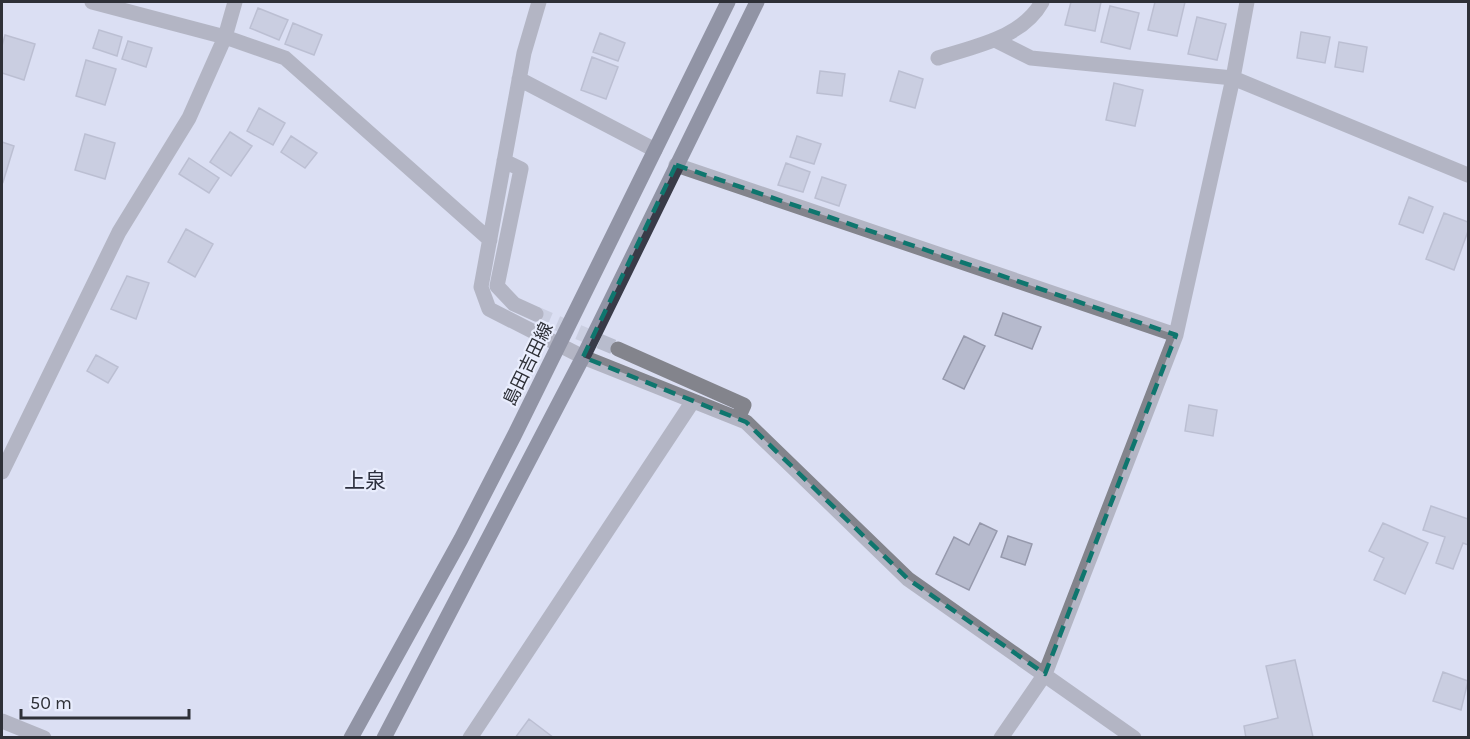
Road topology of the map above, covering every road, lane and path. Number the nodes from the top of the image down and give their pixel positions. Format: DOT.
graph roads {
  1 [pos="92,2"];
  2 [pos="235,2"];
  3 [pos="539,2"];
  4 [pos="728,2"];
  5 [pos="757,2"];
  6 [pos="1042,2"];
  7 [pos="1247,2"];
  8 [pos="225,37"];
  9 [pos="995,40"];
  10 [pos="938,58"];
  11 [pos="1233,78"];
  12 [pos="519,79"];
  13 [pos="656,150"];
  14 [pos="504,161"];
  15 [pos="676,165"];
  16 [pos="1468,175"];
  17 [pos="490,240"];
  18 [pos="536,314"];
  19 [pos="1176,335"];
  20 [pos="559,346"];
  21 [pos="618,349"];
  22 [pos="583,357"];
  23 [pos="693,401"];
  24 [pos="738,418"];
  25 [pos="2,472"];
  26 [pos="1045,674"];
  27 [pos="2,722"];
  28 [pos="44,738"];
  29 [pos="351,738"];
  30 [pos="384,738"];
  31 [pos="470,738"];
  32 [pos="1001,738"];
  33 [pos="1134,738"];
  1 -- 8 [label="street"];
  2 -- 8 [label="street"];
  3 -- 12 [label="street"];
  4 -- 13 [label="main road, 島田吉田線"];
  5 -- 15 [label="main road"];
  6 -- 9 [label="street"];
  7 -- 11 [label="street"];
  8 -- 17 [label="street"];
  8 -- 25 [label="street"];
  9 -- 10 [label="street"];
  9 -- 11 [label="street"];
  11 -- 16 [label="street"];
  11 -- 19 [label="street"];
  12 -- 13 [label="street"];
  12 -- 14 [label="street"];
  13 -- 20 [label="main road, 島田吉田線"];
  14 -- 17 [label="street"];
  14 -- 18 [label="street"];
  15 -- 19 [label="street"];
  15 -- 22 [label="main road"];
  17 -- 20 [label="street"];
  19 -- 26 [label="street"];
  20 -- 22 [label="street"];
  20 -- 29 [label="main road, 島田吉田線"];
  21 -- 24 [label="street"];
  22 -- 23 [label="street"];
  22 -- 30 [label="main road"];
  23 -- 24 [label="street"];
  23 -- 31 [label="street"];
  24 -- 26 [label="street"];
  26 -- 32 [label="street"];
  26 -- 33 [label="street"];
  27 -- 28 [label="street"];
}
